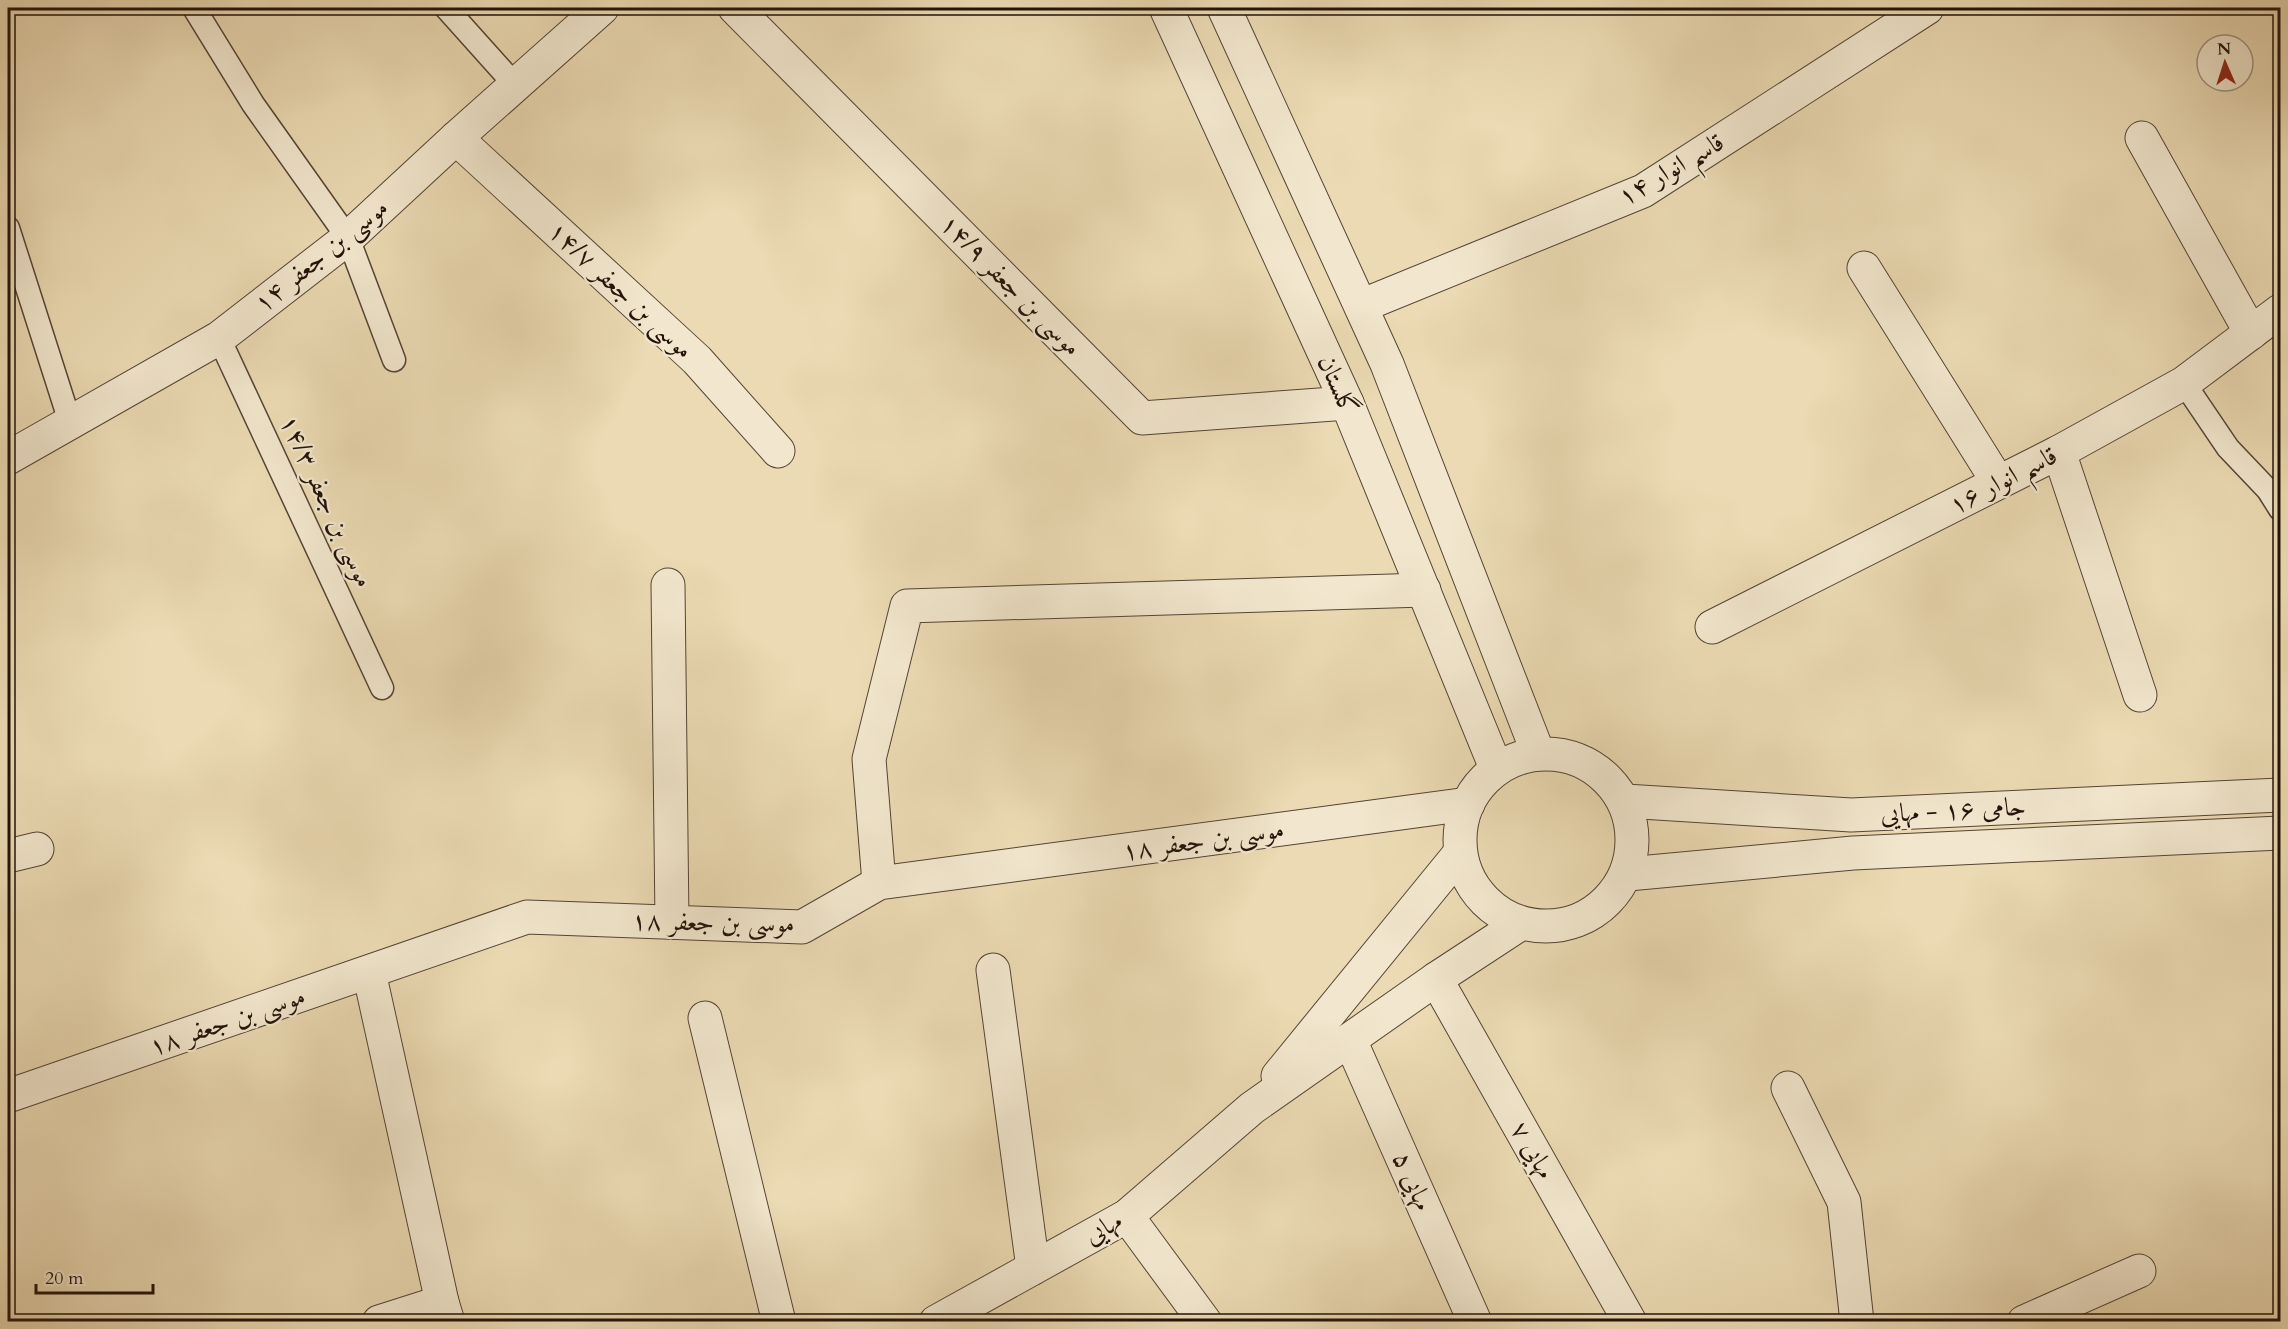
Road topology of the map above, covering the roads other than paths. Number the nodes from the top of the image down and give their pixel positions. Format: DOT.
graph roads {
  1 [pos="194,8"];
  2 [pos="446,8"];
  3 [pos="602,8"];
  4 [pos="735,8"];
  5 [pos="1166,8"];
  6 [pos="1224,8"];
  7 [pos="1927,8"];
  8 [pos="515,85"];
  9 [pos="456,138"];
  10 [pos="2142,138"];
  11 [pos="8,228"];
  12 [pos="348,238"];
  13 [pos="1864,268"];
  14 [pos="1361,306"];
  15 [pos="2280,311"];
  16 [pos="2251,333"];
  17 [pos="219,338"];
  18 [pos="394,360"];
  19 [pos="2184,383"];
  20 [pos="1347,403"];
  21 [pos="70,422"];
  22 [pos="778,451"];
  23 [pos="2059,452"];
  24 [pos="8,458"];
  25 [pos="1998,482"];
  26 [pos="2280,509"];
  27 [pos="668,585"];
  28 [pos="1424,590"];
  29 [pos="1712,627"];
  30 [pos="382,688"];
  31 [pos="2140,695"];
  32 [pos="1538,753"];
  33 [pos="1496,768"];
  34 [pos="2280,795"];
  35 [pos="1625,801"];
  36 [pos="1468,804"];
  37 [pos="2280,833"];
  38 [pos="1460,853"];
  39 [pos="1628,874"];
  40 [pos="879,883"];
  41 [pos="672,922"];
  42 [pos="1520,924"];
  43 [pos="993,970"];
  44 [pos="369,972"];
  45 [pos="1436,979"];
  46 [pos="705,1018"];
  47 [pos="1350,1040"];
  48 [pos="1788,1088"];
  49 [pos="8,1096"];
  50 [pos="1252,1108"];
  51 [pos="1127,1216"];
  52 [pos="1033,1268"];
  53 [pos="2139,1271"];
  54 [pos="445,1312"];
  55 [pos="379,1322"];
  56 [pos="779,1322"];
  57 [pos="936,1322"];
  58 [pos="1205,1322"];
  59 [pos="1475,1322"];
  60 [pos="1630,1322"];
  61 [pos="1857,1322"];
  62 [pos="2024,1322"];
  1 -- 12 [label="lane"];
  2 -- 8 [label="lane"];
  3 -- 8 [label="street, موسی بن جعفر ۱۴"];
  4 -- 20 [label="street, موسی بن جعفر ۱۴/۹"];
  5 -- 20 [label="street, گلستان"];
  6 -- 14 [label="street, گلستان"];
  7 -- 14 [label="street, قاسم انوار ۱۴"];
  8 -- 9 [label="street, موسی بن جعفر ۱۴"];
  9 -- 12 [label="street, موسی بن جعفر ۱۴"];
  9 -- 22 [label="street, موسی بن جعفر ۱۴/۷"];
  10 -- 16 [label="street"];
  11 -- 21 [label="lane"];
  12 -- 17 [label="street, موسی بن جعفر ۱۴"];
  12 -- 18 [label="lane"];
  13 -- 25 [label="street"];
  14 -- 32 [label="street, گلستان"];
  15 -- 16 [label="street, قاسم انوار ۱۶"];
  16 -- 19 [label="street, قاسم انوار ۱۶"];
  17 -- 21 [label="street, موسی بن جعفر ۱۴"];
  17 -- 30 [label="lane, موسی بن جعفر ۱۴/۳"];
  19 -- 23 [label="street, قاسم انوار ۱۶"];
  19 -- 26 [label="lane"];
  20 -- 28 [label="street, گلستان"];
  21 -- 24 [label="street, موسی بن جعفر ۱۴"];
  23 -- 25 [label="street, قاسم انوار ۱۶"];
  23 -- 31 [label="street"];
  25 -- 29 [label="street, قاسم انوار ۱۶"];
  27 -- 41 [label="street"];
  28 -- 33 [label="street, گلستان"];
  28 -- 40 [label="street"];
  32 -- 33 [label="street"];
  32 -- 35 [label="street"];
  33 -- 36 [label="street"];
  34 -- 35 [label="street, جامی ۱۶ - مهایی"];
  35 -- 39 [label="street"];
  36 -- 38 [label="street"];
  36 -- 40 [label="street, موسی بن جعفر ۱۸"];
  37 -- 39 [label="street, جامی ۱۶ - مهایی"];
  38 -- 42 [label="street"];
  38 -- 50 [label="street"];
  39 -- 42 [label="street"];
  40 -- 41 [label="street, موسی بن جعفر ۱۸"];
  41 -- 44 [label="street, موسی بن جعفر ۱۸"];
  42 -- 45 [label="street"];
  43 -- 52 [label="street"];
  44 -- 49 [label="street, موسی بن جعفر ۱۸"];
  44 -- 54 [label="street"];
  45 -- 47 [label="street"];
  45 -- 60 [label="street, مهایی ۷"];
  46 -- 56 [label="street"];
  47 -- 50 [label="street"];
  47 -- 59 [label="street, مهایی ۵"];
  48 -- 61 [label="street"];
  50 -- 51 [label="street, مهایی"];
  51 -- 52 [label="street, مهایی"];
  51 -- 58 [label="street"];
  52 -- 57 [label="street, مهایی"];
  53 -- 62 [label="street"];
  54 -- 55 [label="street"];
}
